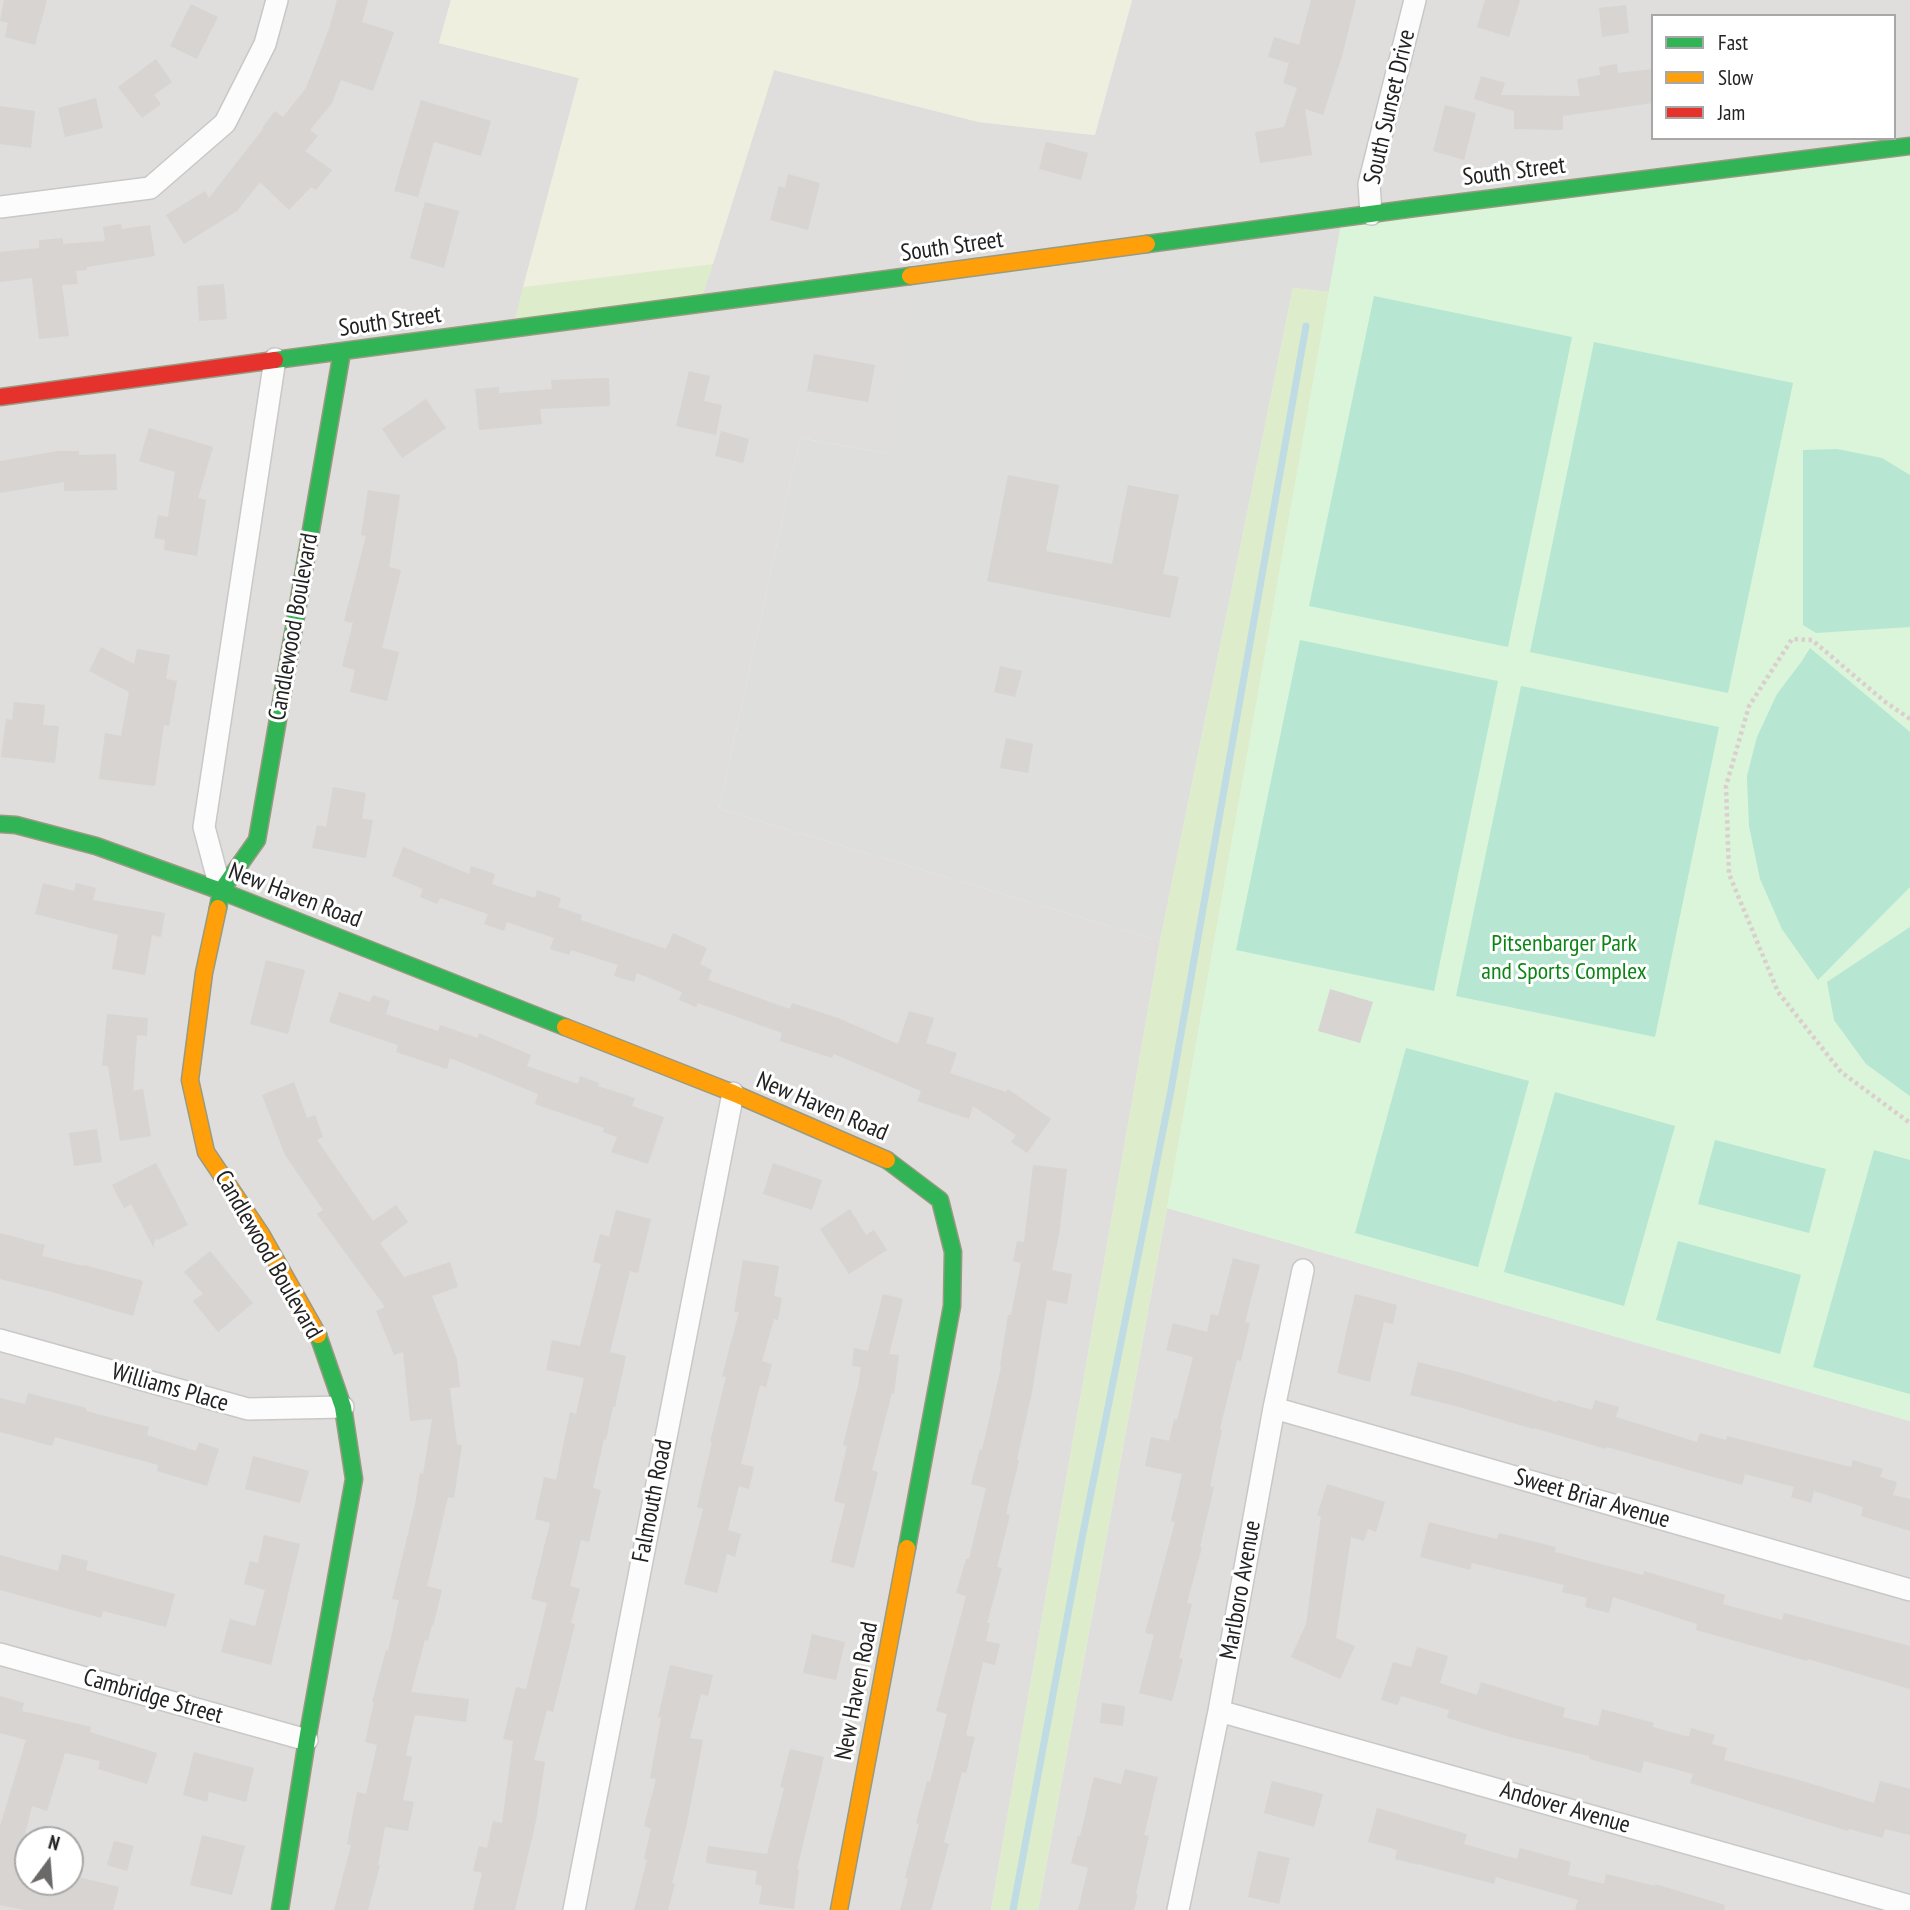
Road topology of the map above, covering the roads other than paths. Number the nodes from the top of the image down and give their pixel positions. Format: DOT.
graph roads {
  1 [pos="277,0"];
  2 [pos="1415,0"];
  3 [pos="1910,146"];
  4 [pos="0,207"];
  5 [pos="1371,214"];
  6 [pos="342,352"];
  7 [pos="275,359"];
  8 [pos="0,397"];
  9 [pos="0,824"];
  10 [pos="221,891"];
  11 [pos="733,1093"];
  12 [pos="1303,1270"];
  13 [pos="0,1340"];
  14 [pos="343,1407"];
  15 [pos="1274,1408"];
  16 [pos="1910,1590"];
  17 [pos="0,1654"];
  18 [pos="1219,1711"];
  19 [pos="307,1740"];
  20 [pos="1910,1906"];
  21 [pos="280,1910"];
  22 [pos="574,1910"];
  23 [pos="839,1910"];
  24 [pos="1178,1910"];
  1 -- 4 [label="street"];
  2 -- 5 [label="street, South Sunset Drive"];
  3 -- 5 [label="street, South Street"];
  5 -- 6 [label="street, South Street"];
  6 -- 7 [label="street, South Street"];
  6 -- 10 [label="street, Candlewood Boulevard"];
  7 -- 8 [label="street, South Street"];
  7 -- 10 [label="street, Candlewood Boulevard"];
  9 -- 10 [label="street, New Haven Road"];
  10 -- 11 [label="street, New Haven Road"];
  10 -- 14 [label="street, Candlewood Boulevard"];
  11 -- 22 [label="street, Falmouth Road"];
  11 -- 23 [label="street, New Haven Road"];
  12 -- 15 [label="street, Marlboro Avenue"];
  13 -- 14 [label="street, Williams Place"];
  14 -- 19 [label="street, Candlewood Boulevard"];
  15 -- 16 [label="street, Sweet Briar Avenue"];
  15 -- 18 [label="street, Marlboro Avenue"];
  17 -- 19 [label="street, Cambridge Street"];
  18 -- 20 [label="street, Andover Avenue"];
  18 -- 24 [label="street, Marlboro Avenue"];
  19 -- 21 [label="street, Candlewood Boulevard"];
}
